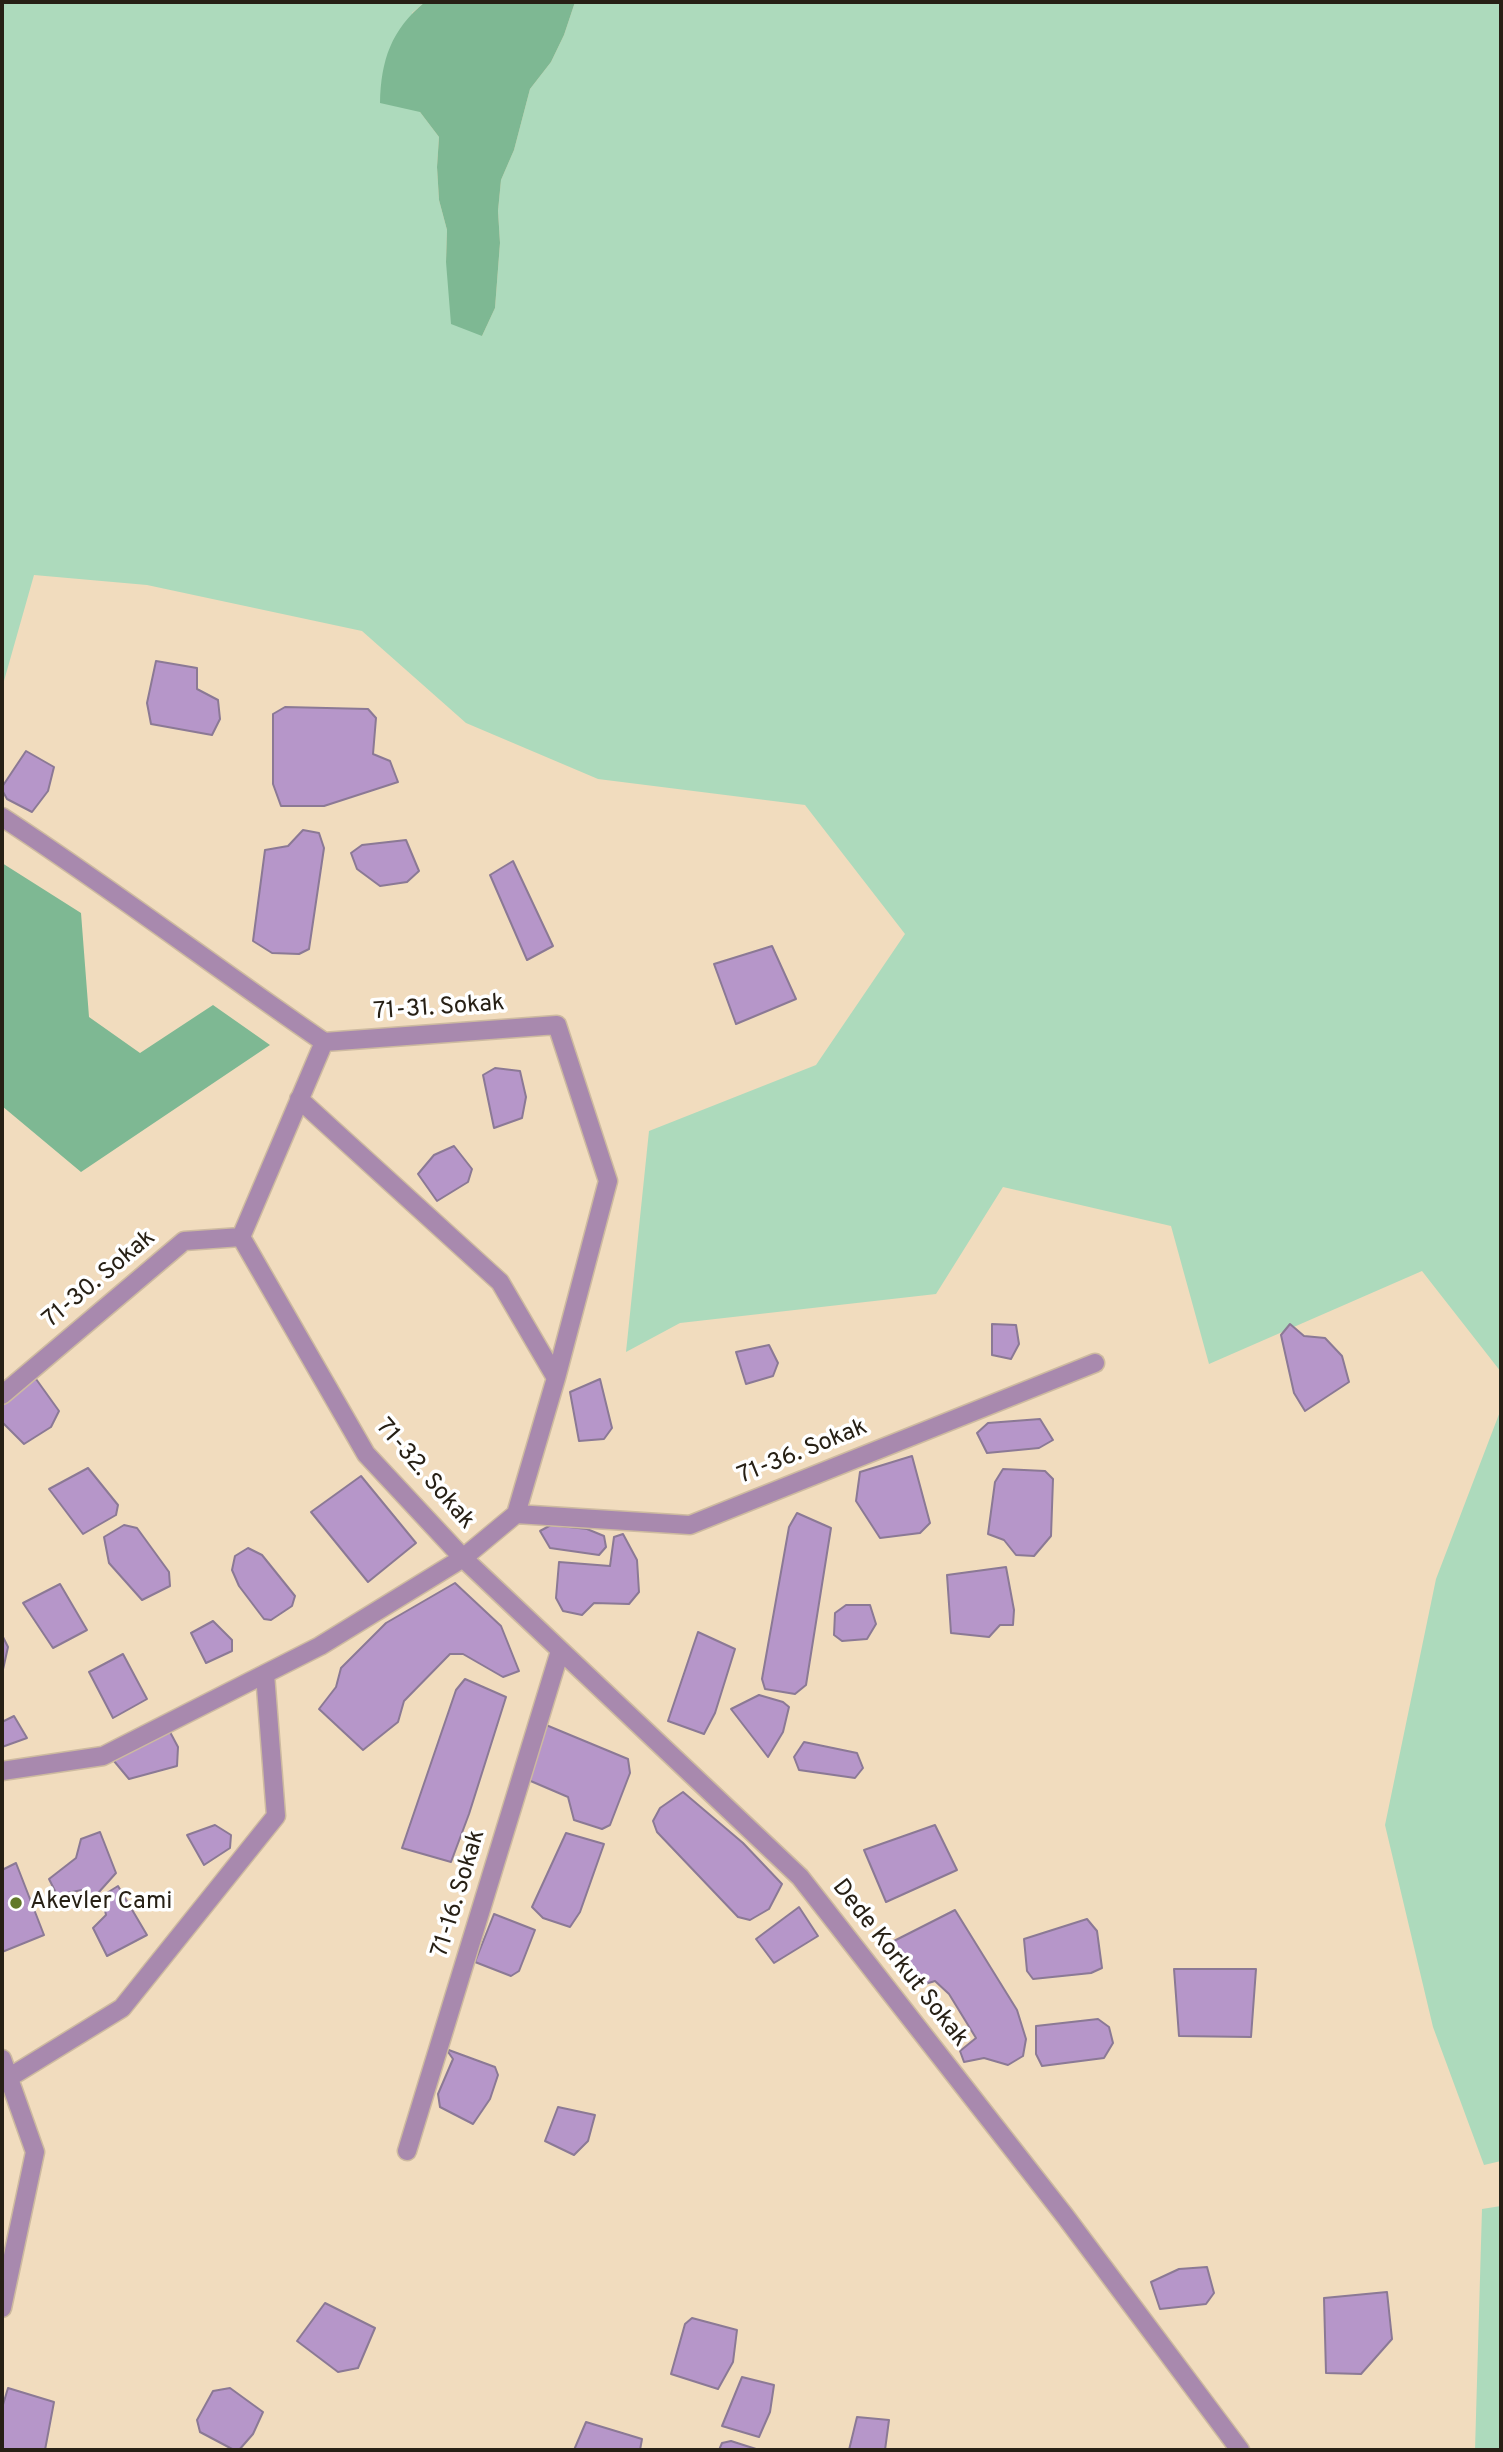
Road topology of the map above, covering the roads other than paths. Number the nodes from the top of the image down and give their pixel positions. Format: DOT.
graph roads {
  1 [pos="2,817"];
  2 [pos="557,1025"];
  3 [pos="324,1042"];
  4 [pos="299,1099"];
  5 [pos="241,1237"];
  6 [pos="1095,1363"];
  7 [pos="556,1378"];
  8 [pos="2,1395"];
  9 [pos="516,1514"];
  10 [pos="463,1558"];
  11 [pos="560,1651"];
  12 [pos="265,1674"];
  13 [pos="2,1771"];
  14 [pos="2,2059"];
  15 [pos="10,2077"];
  16 [pos="407,2151"];
  17 [pos="2,2308"];
  18 [pos="1240,2450"];
  1 -- 3 [label="street"];
  2 -- 3 [label="street, 71-31. Sokak"];
  2 -- 7 [label="street, 71-32. Sokak"];
  3 -- 4 [label="street"];
  4 -- 5 [label="street"];
  4 -- 7 [label="street"];
  5 -- 8 [label="street, 71-30. Sokak"];
  5 -- 10 [label="street, 71-32. Sokak"];
  6 -- 9 [label="street, 71-36. Sokak"];
  7 -- 9 [label="street, 71-32. Sokak"];
  9 -- 10 [label="street, 71-32. Sokak"];
  10 -- 11 [label="street, Dede Korkut Sokak"];
  10 -- 12 [label="street"];
  11 -- 16 [label="street, 71-16. Sokak"];
  11 -- 18 [label="street, Dede Korkut Sokak"];
  12 -- 13 [label="street"];
  12 -- 15 [label="street"];
  14 -- 15 [label="street"];
  15 -- 17 [label="street"];
}
